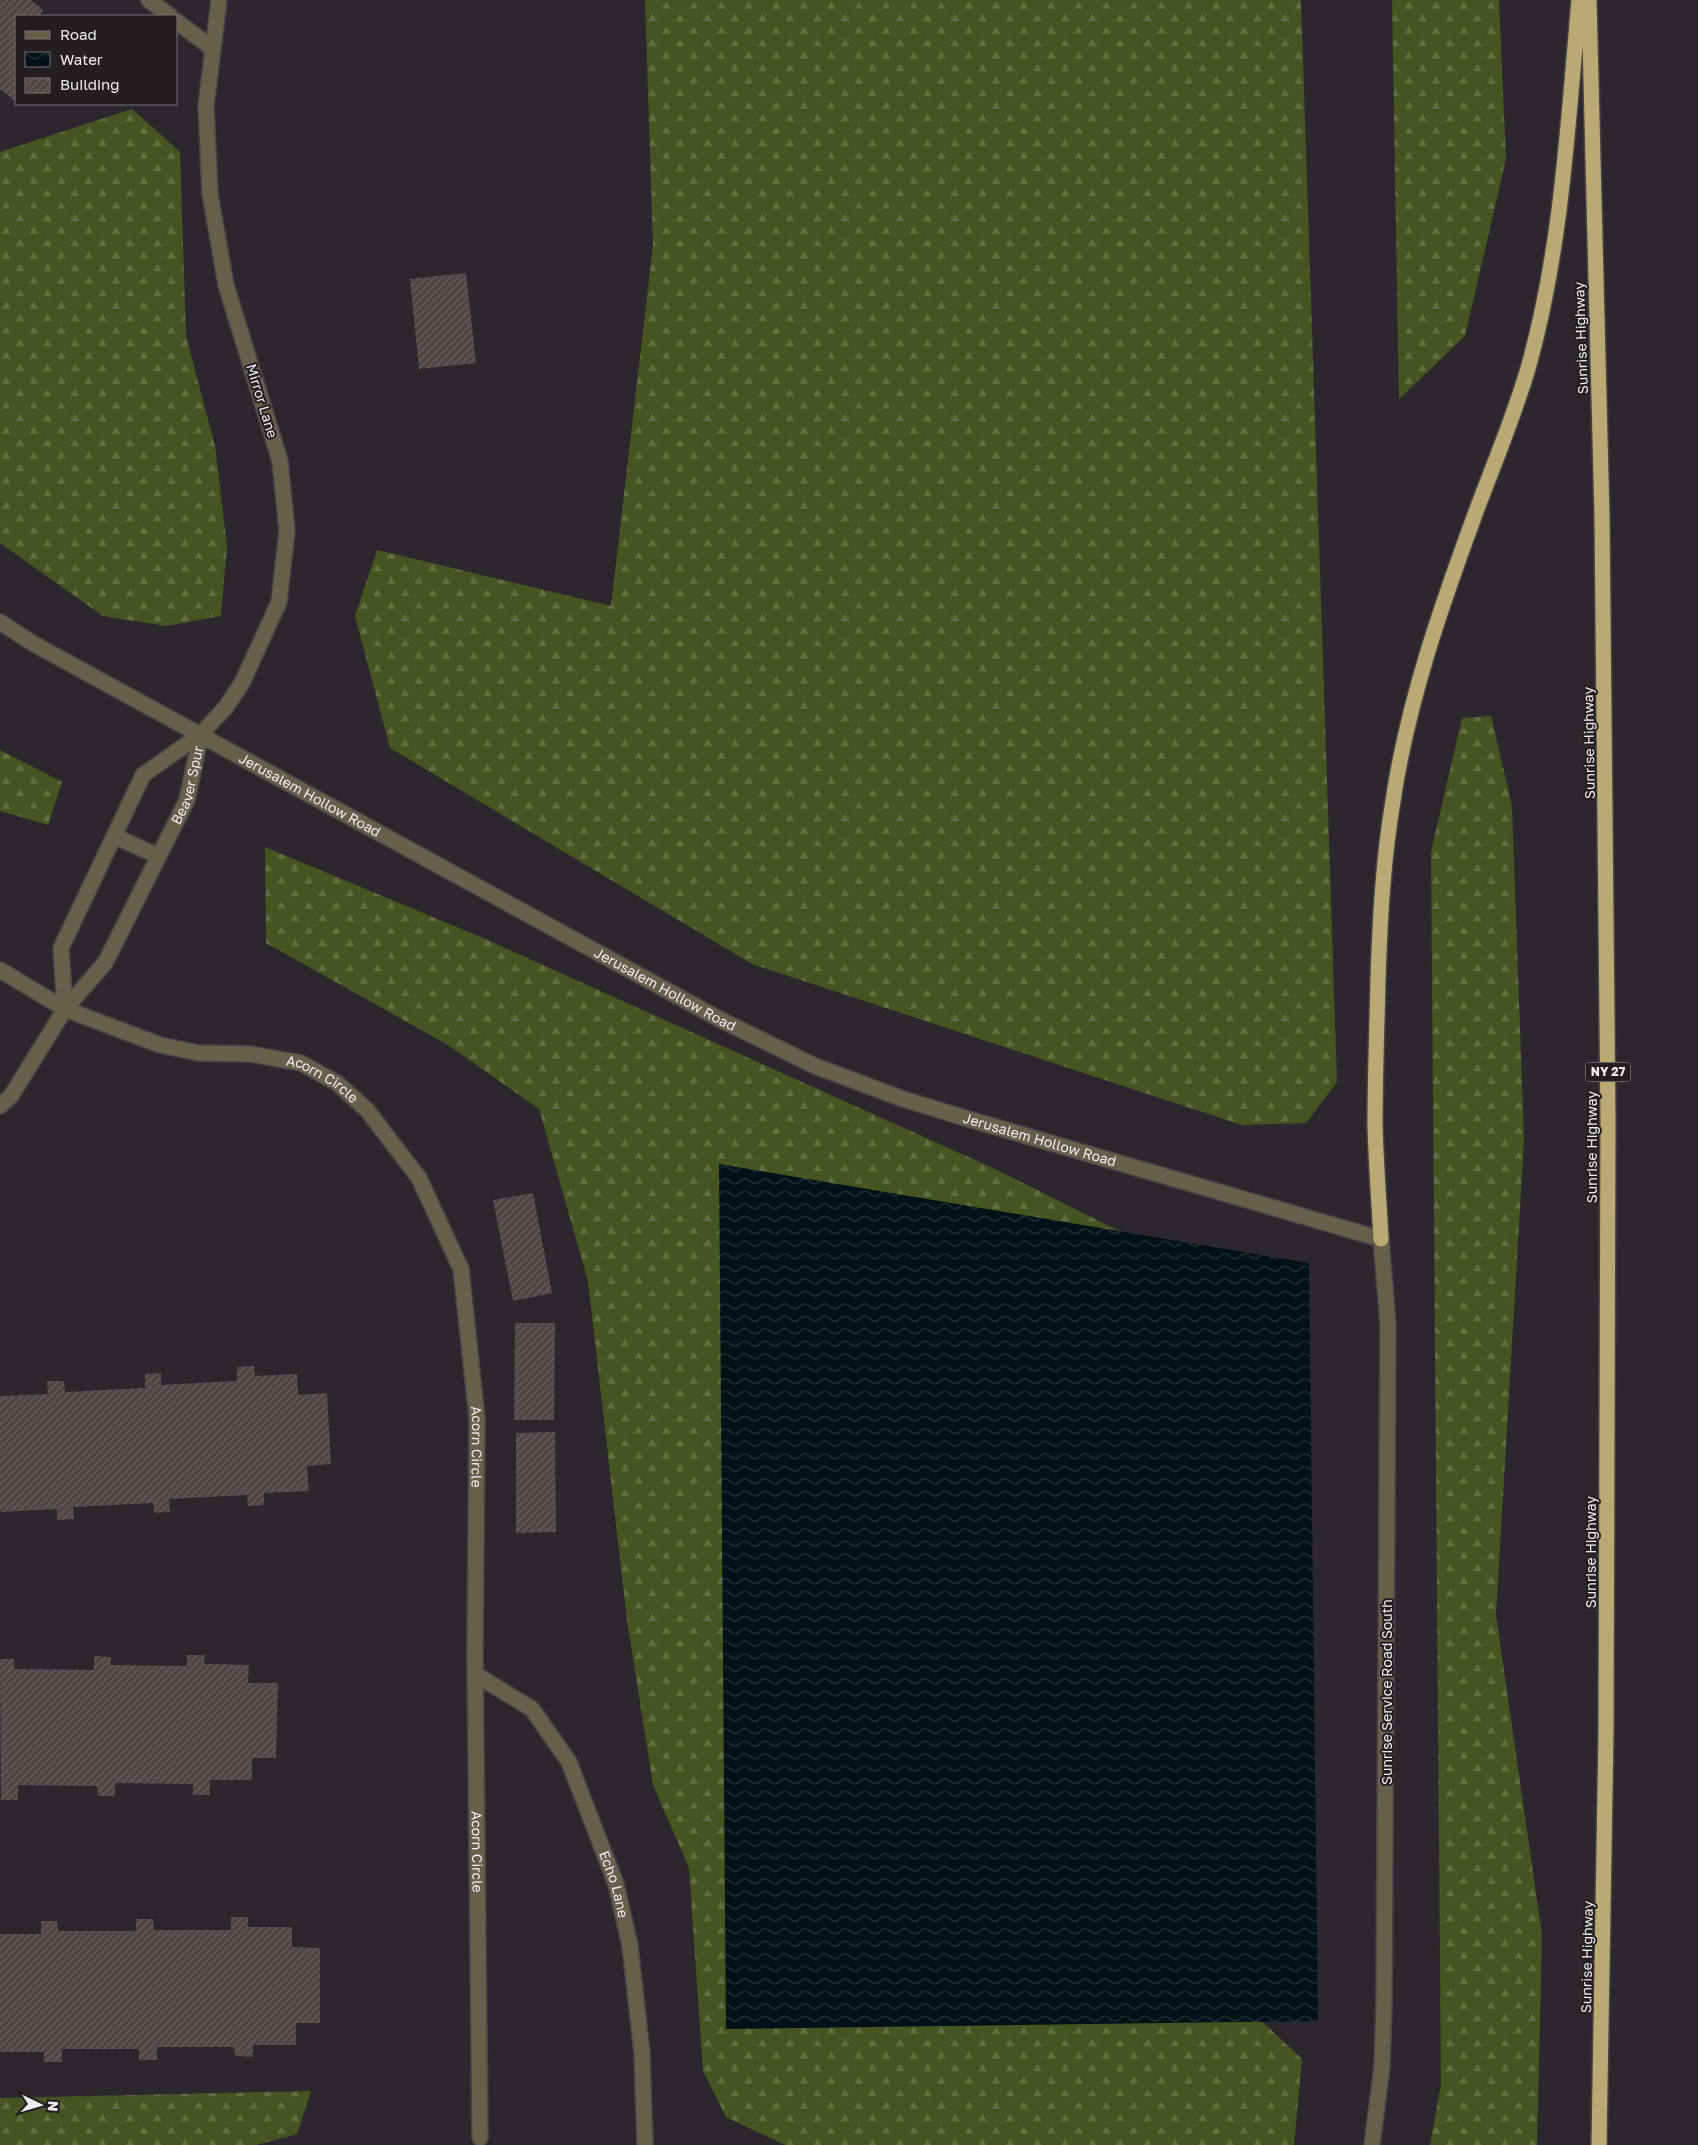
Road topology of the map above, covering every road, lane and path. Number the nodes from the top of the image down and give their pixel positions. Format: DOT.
graph roads {
  1 [pos="149,0"];
  2 [pos="219,0"];
  3 [pos="1579,0"];
  4 [pos="1589,0"];
  5 [pos="169,15"];
  6 [pos="178,23"];
  7 [pos="213,49"];
  8 [pos="0,622"];
  9 [pos="201,734"];
  10 [pos="114,836"];
  11 [pos="158,856"];
  12 [pos="0,970"];
  13 [pos="65,1010"];
  14 [pos="0,1106"];
  15 [pos="1381,1240"];
  16 [pos="476,1674"];
  17 [pos="480,2138"];
  18 [pos="645,2145"];
  19 [pos="1372,2145"];
  20 [pos="1599,2145"];
  1 -- 5 [label="street"];
  2 -- 7 [label="street, Mirror Lane"];
  3 -- 15 [label="highway"];
  4 -- 20 [label="highway, Sunrise Highway / NY 27"];
  6 -- 7 [label="street"];
  7 -- 9 [label="street, Mirror Lane"];
  8 -- 9 [label="street, Jerusalem Hollow Road"];
  9 -- 10 [label="street, Beaver Spur"];
  9 -- 11 [label="street, Beaver Spur"];
  9 -- 15 [label="street, Jerusalem Hollow Road"];
  10 -- 11 [label="street"];
  10 -- 13 [label="street, Beaver Spur"];
  11 -- 13 [label="street, Beaver Spur"];
  12 -- 13 [label="street, Acorn Circle"];
  13 -- 14 [label="street, Beaver Spur"];
  13 -- 16 [label="street, Acorn Circle"];
  15 -- 19 [label="street, Sunrise Service Road South"];
  16 -- 17 [label="street, Acorn Circle"];
  16 -- 18 [label="street, Echo Lane"];
}
